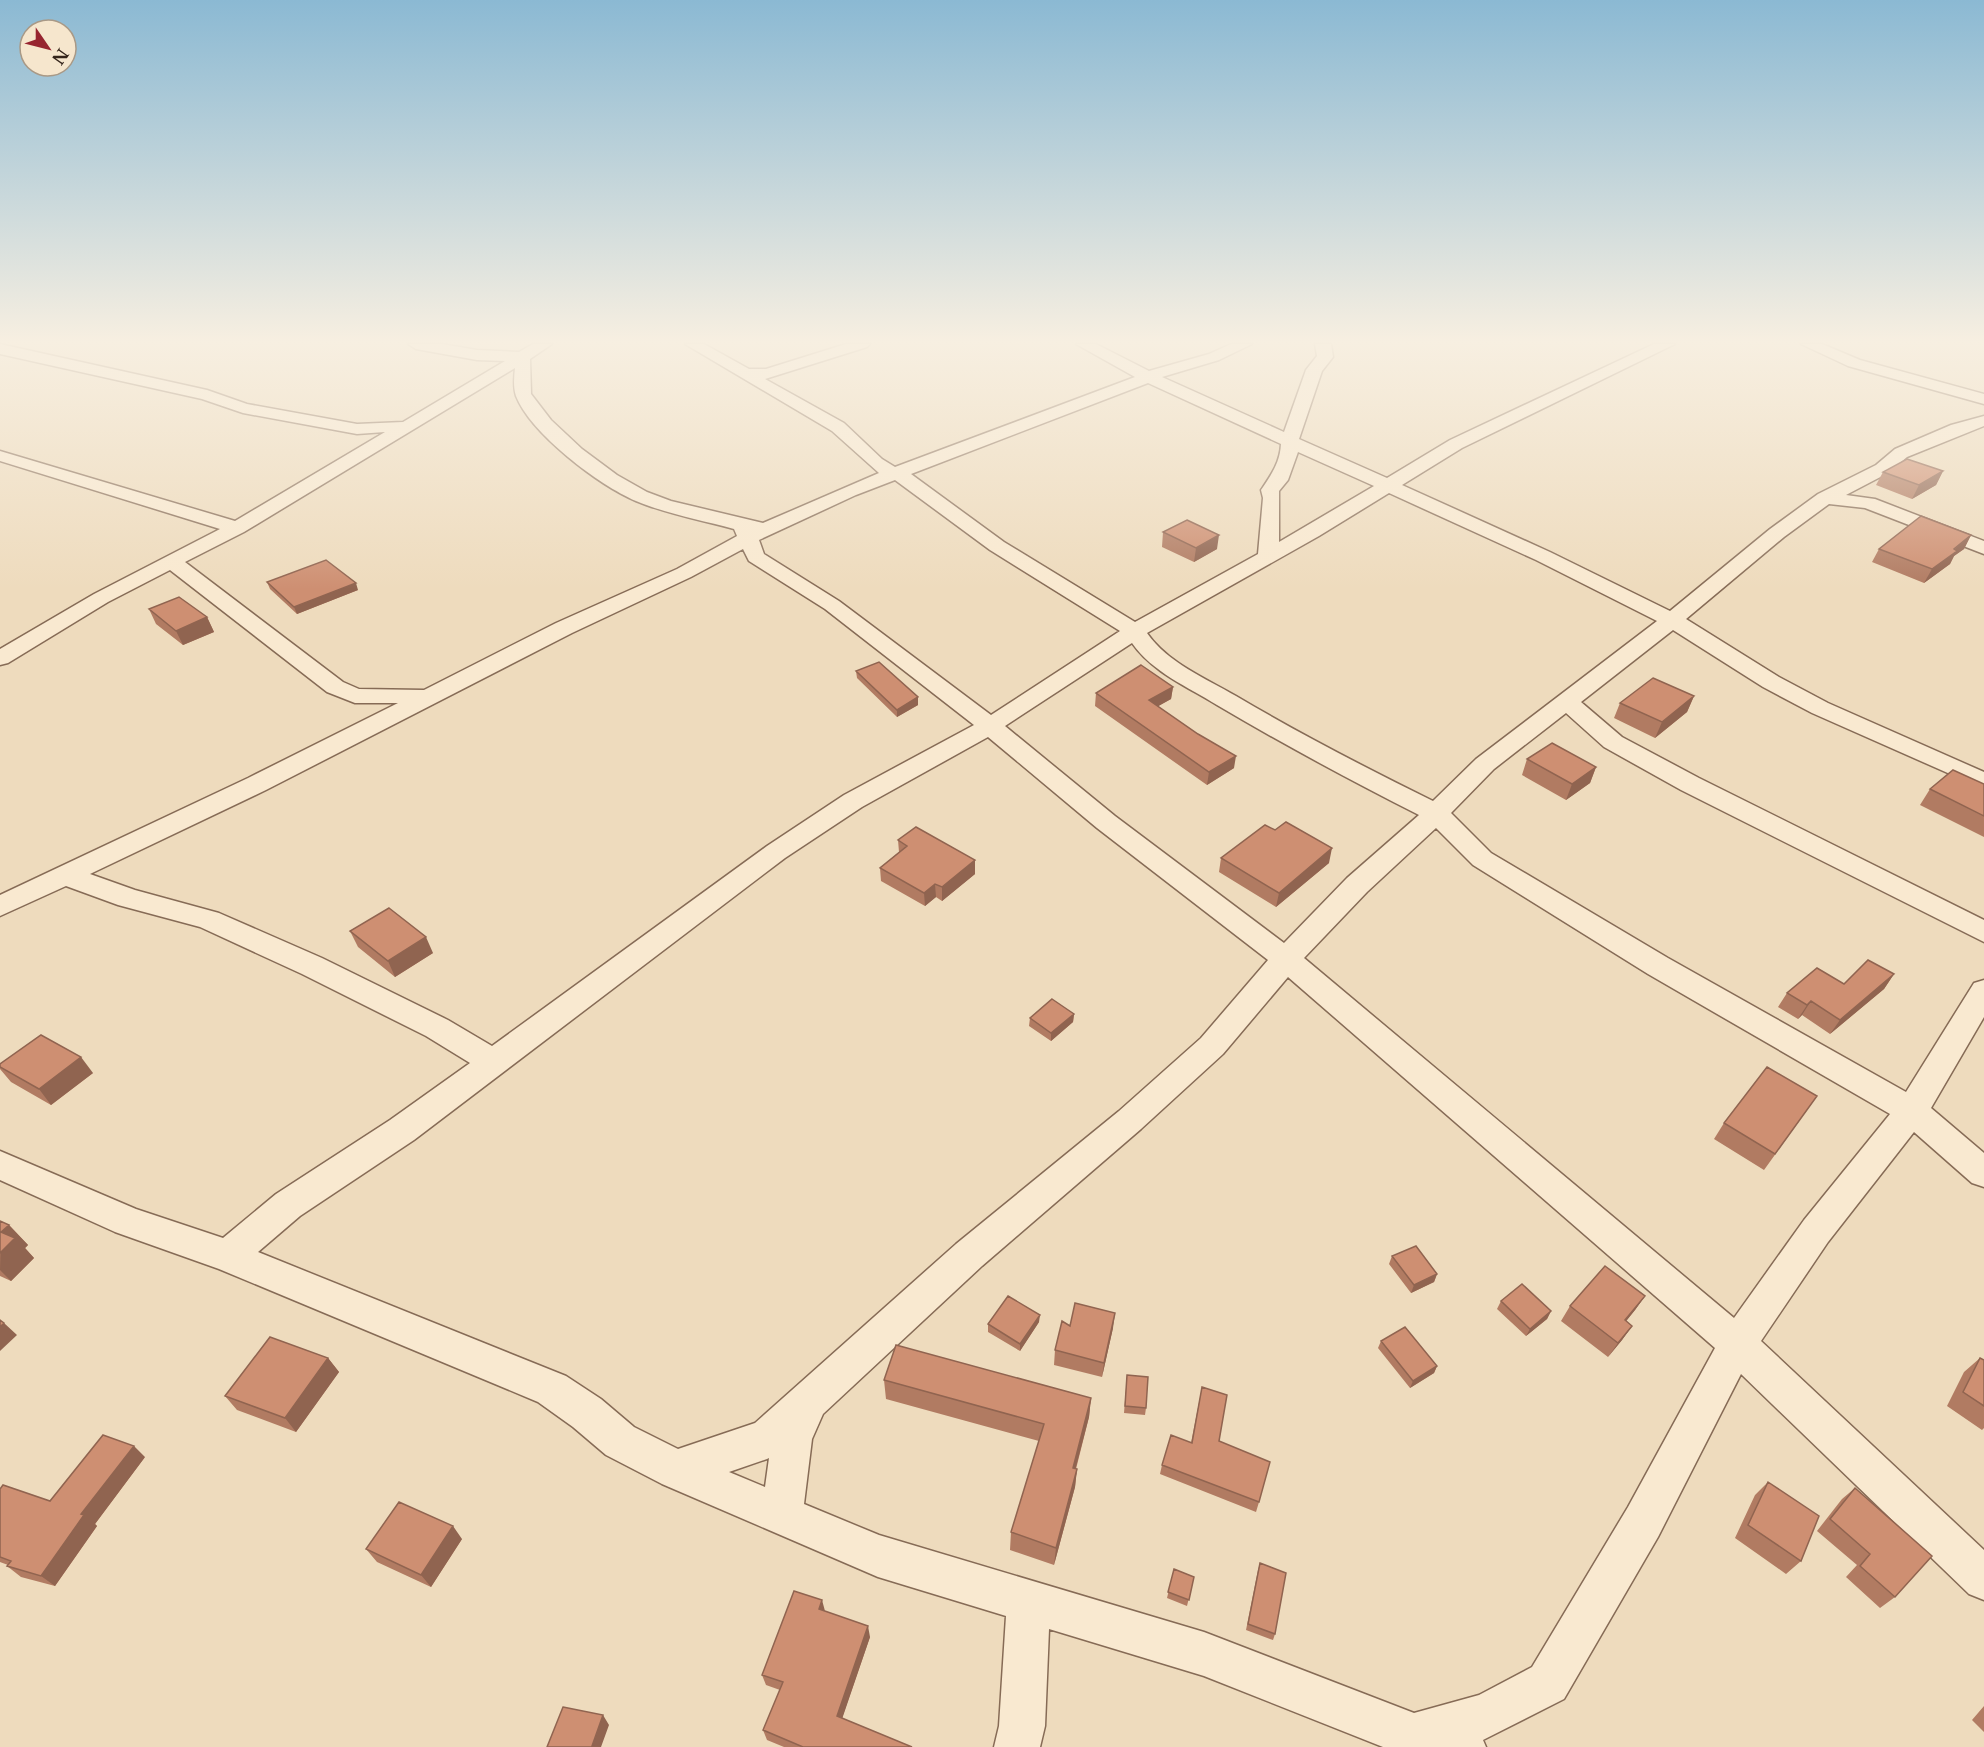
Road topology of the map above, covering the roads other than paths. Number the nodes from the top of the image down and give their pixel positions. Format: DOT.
graph roads {
  1 [pos="338,426"];
  2 [pos="392,426"];
  3 [pos="405,426"];
  4 [pos="545,426"];
  5 [pos="835,426"];
  6 [pos="1020,426"];
  7 [pos="1256,426"];
  8 [pos="1295,426"];
  9 [pos="1495,426"];
  10 [pos="1974,426"];
  11 [pos="357,429"];
  12 [pos="1290,441"];
  13 [pos="373,445"];
  14 [pos="0,456"];
  15 [pos="882,468"];
  16 [pos="1386,486"];
  17 [pos="1835,492"];
  18 [pos="237,528"];
  19 [pos="748,540"];
  20 [pos="1984,548"];
  21 [pos="1268,557"];
  22 [pos="172,562"];
  23 [pos="1672,620"];
  24 [pos="1135,631"];
  25 [pos="2,654"];
  26 [pos="355,696"];
  27 [pos="429,696"];
  28 [pos="1566,701"];
  29 [pos="989,726"];
  30 [pos="330,747"];
  31 [pos="1984,781"];
  32 [pos="1436,813"];
  33 [pos="67,876"];
  34 [pos="2,904"];
  35 [pos="1984,932"];
  36 [pos="1286,959"];
  37 [pos="1984,991"];
  38 [pos="494,1062"];
  39 [pos="1912,1112"];
  40 [pos="0,1165"];
  41 [pos="1984,1173"];
  42 [pos="228,1256"];
  43 [pos="1737,1344"];
  44 [pos="811,1398"];
  45 [pos="676,1470"];
  46 [pos="782,1516"];
  47 [pos="1984,1580"];
  48 [pos="1029,1602"];
  49 [pos="1413,1736"];
  50 [pos="1017,1747"];
  51 [pos="1462,1747"];
  1 -- 11 [label="street"];
  2 -- 11 [label="street"];
  3 -- 13 [label="street"];
  4 -- 19 [label="street"];
  5 -- 15 [label="street"];
  6 -- 15 [label="street"];
  7 -- 12 [label="street"];
  8 -- 12 [label="street"];
  9 -- 16 [label="street"];
  10 -- 17 [label="street"];
  11 -- 13 [label="street"];
  12 -- 16 [label="street"];
  12 -- 21 [label="street"];
  13 -- 18 [label="street"];
  14 -- 18 [label="street"];
  15 -- 19 [label="street"];
  15 -- 24 [label="street"];
  16 -- 21 [label="street"];
  16 -- 23 [label="street"];
  17 -- 20 [label="street"];
  17 -- 23 [label="street"];
  18 -- 22 [label="street"];
  19 -- 27 [label="street"];
  19 -- 29 [label="street"];
  21 -- 24 [label="street"];
  22 -- 25 [label="street"];
  22 -- 26 [label="street"];
  23 -- 28 [label="street"];
  23 -- 31 [label="street"];
  24 -- 29 [label="street"];
  24 -- 32 [label="street"];
  26 -- 27 [label="street"];
  26 -- 30 [label="street"];
  27 -- 30 [label="street"];
  28 -- 32 [label="street"];
  28 -- 35 [label="street"];
  29 -- 36 [label="street"];
  29 -- 38 [label="street"];
  30 -- 33 [label="street"];
  32 -- 36 [label="street"];
  32 -- 39 [label="street"];
  33 -- 34 [label="street"];
  33 -- 38 [label="street"];
  36 -- 43 [label="street"];
  36 -- 44 [label="street"];
  37 -- 39 [label="street"];
  38 -- 42 [label="street"];
  39 -- 41 [label="street"];
  39 -- 43 [label="street"];
  40 -- 42 [label="street"];
  42 -- 45 [label="street"];
  43 -- 47 [label="street"];
  43 -- 49 [label="street"];
  44 -- 45 [label="street"];
  44 -- 46 [label="street"];
  45 -- 46 [label="street"];
  46 -- 48 [label="street"];
  48 -- 49 [label="street"];
  48 -- 50 [label="street"];
  49 -- 51 [label="street"];
}
